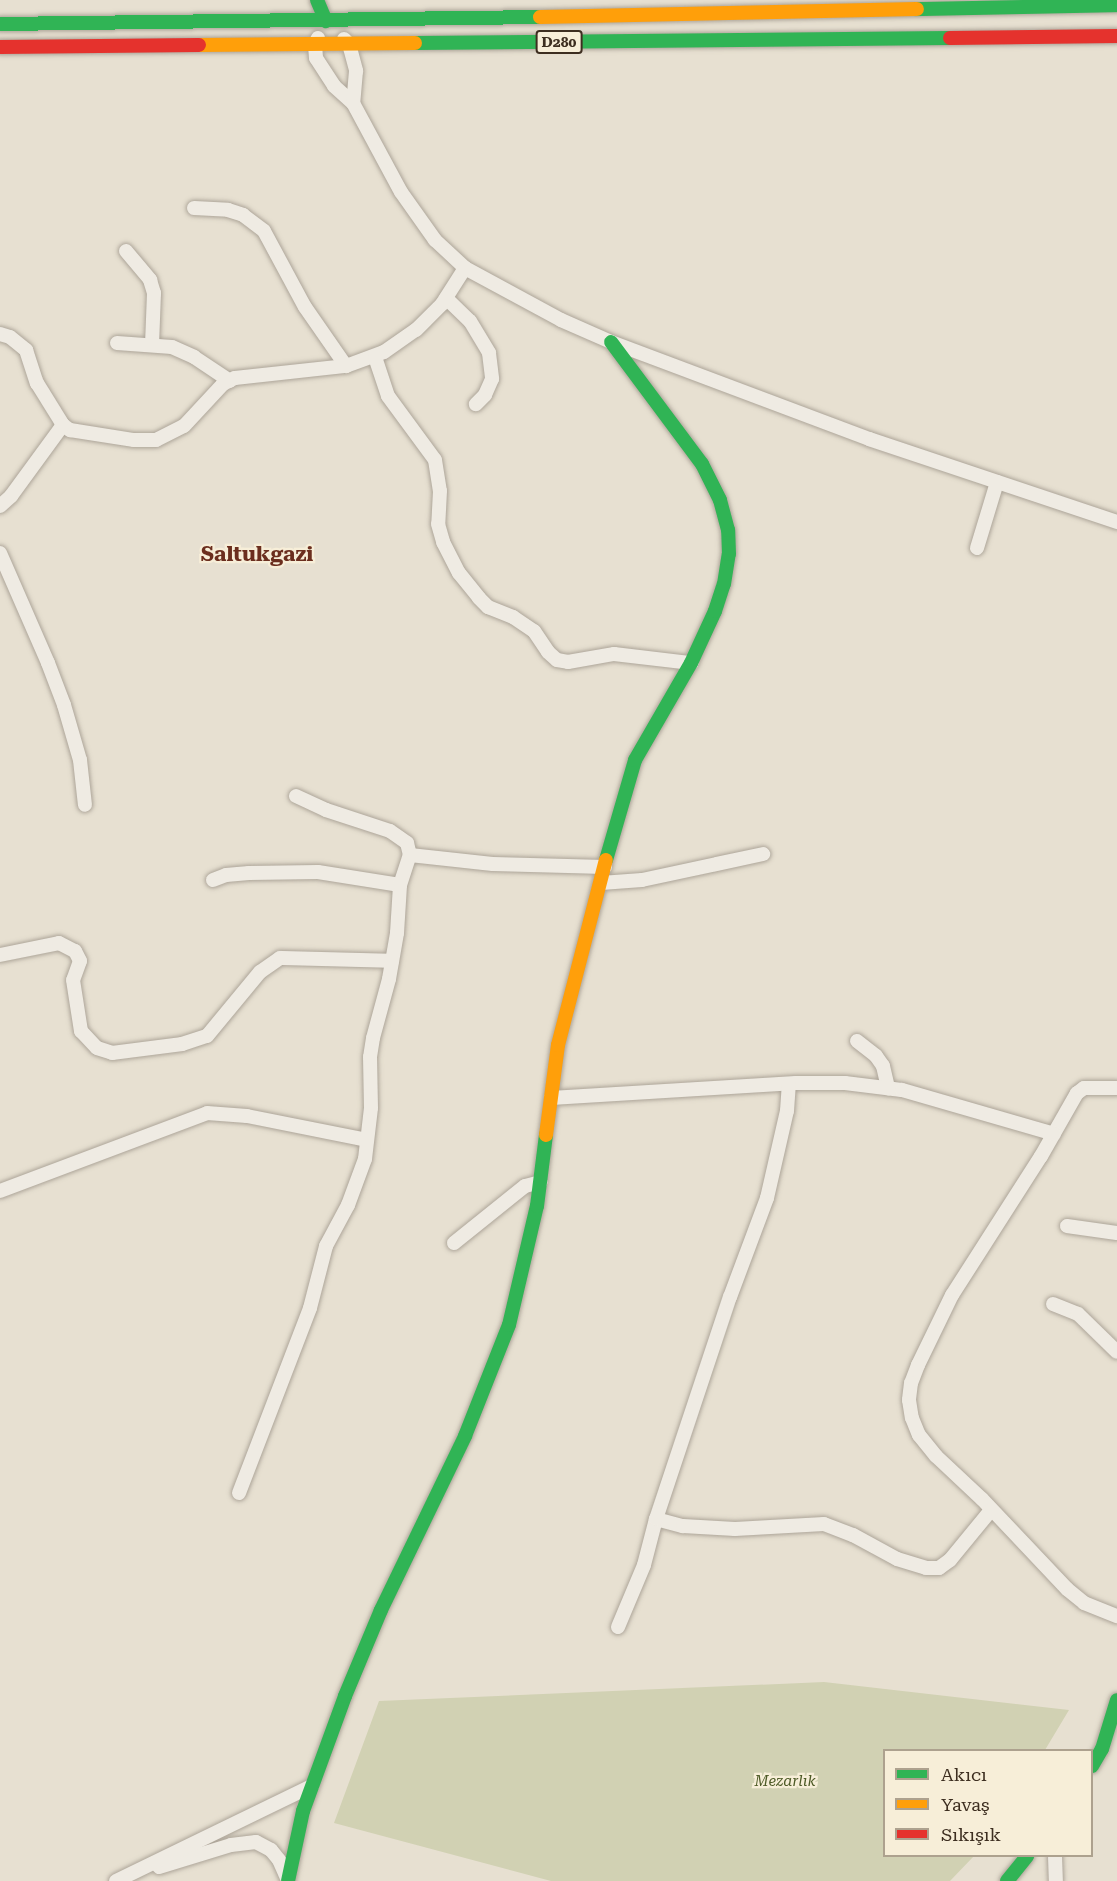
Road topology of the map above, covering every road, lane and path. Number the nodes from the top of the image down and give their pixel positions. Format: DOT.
graph roads {
  1 [pos="317,0"];
  2 [pos="1117,5"];
  3 [pos="326,21"];
  4 [pos="0,24"];
  5 [pos="1117,36"];
  6 [pos="315,44"];
  7 [pos="349,44"];
  8 [pos="0,47"];
  9 [pos="353,103"];
  10 [pos="194,208"];
  11 [pos="126,251"];
  12 [pos="465,268"];
  13 [pos="446,297"];
  14 [pos="0,334"];
  15 [pos="611,342"];
  16 [pos="117,343"];
  17 [pos="152,344"];
  18 [pos="375,357"];
  19 [pos="346,366"];
  20 [pos="230,381"];
  21 [pos="476,404"];
  22 [pos="63,425"];
  23 [pos="997,482"];
  24 [pos="0,506"];
  25 [pos="1117,522"];
  26 [pos="977,548"];
  27 [pos="0,553"];
  28 [pos="691,663"];
  29 [pos="296,796"];
  30 [pos="85,805"];
  31 [pos="763,854"];
  32 [pos="410,855"];
  33 [pos="605,867"];
  34 [pos="213,880"];
  35 [pos="601,883"];
  36 [pos="400,885"];
  37 [pos="0,955"];
  38 [pos="392,962"];
  39 [pos="857,1041"];
  40 [pos="789,1084"];
  41 [pos="888,1088"];
  42 [pos="1117,1088"];
  43 [pos="551,1098"];
  44 [pos="1054,1134"];
  45 [pos="367,1140"];
  46 [pos="541,1182"];
  47 [pos="0,1191"];
  48 [pos="1068,1226"];
  49 [pos="1117,1233"];
  50 [pos="454,1243"];
  51 [pos="1053,1304"];
  52 [pos="1117,1352"];
  53 [pos="239,1493"];
  54 [pos="991,1510"];
  55 [pos="656,1519"];
  56 [pos="1117,1616"];
  57 [pos="618,1627"];
  58 [pos="1117,1700"];
  59 [pos="1093,1764"];
  60 [pos="312,1786"];
  61 [pos="1027,1857"];
  62 [pos="1055,1857"];
  63 [pos="288,1880"];
  64 [pos="118,1881"];
  65 [pos="1007,1881"];
  66 [pos="1056,1881"];
  1 -- 3 [label="main road"];
  2 -- 3 [label="main road, D280"];
  3 -- 4 [label="main road, D280"];
  3 -- 6 [label="street"];
  3 -- 7 [label="street"];
  5 -- 7 [label="main road, D280"];
  6 -- 7 [label="main road, D280"];
  6 -- 8 [label="main road, D280"];
  6 -- 9 [label="street"];
  7 -- 9 [label="street"];
  9 -- 12 [label="street"];
  10 -- 19 [label="street"];
  11 -- 17 [label="street"];
  12 -- 13 [label="street"];
  12 -- 15 [label="street"];
  13 -- 18 [label="street"];
  13 -- 21 [label="street"];
  14 -- 22 [label="street"];
  15 -- 23 [label="street"];
  15 -- 28 [label="main road"];
  16 -- 17 [label="street"];
  17 -- 20 [label="street"];
  18 -- 19 [label="street"];
  18 -- 28 [label="street"];
  19 -- 20 [label="street"];
  20 -- 22 [label="street"];
  22 -- 24 [label="street"];
  23 -- 25 [label="street"];
  23 -- 26 [label="street"];
  27 -- 30 [label="street"];
  28 -- 33 [label="main road"];
  29 -- 32 [label="street"];
  31 -- 35 [label="street"];
  32 -- 33 [label="street"];
  32 -- 36 [label="street"];
  33 -- 35 [label="main road"];
  34 -- 36 [label="street"];
  35 -- 43 [label="main road"];
  36 -- 38 [label="street"];
  37 -- 38 [label="street"];
  38 -- 45 [label="street"];
  39 -- 41 [label="street"];
  40 -- 41 [label="street"];
  40 -- 43 [label="street"];
  40 -- 55 [label="street"];
  41 -- 44 [label="street"];
  42 -- 44 [label="street"];
  43 -- 46 [label="main road"];
  44 -- 54 [label="street"];
  45 -- 47 [label="street"];
  45 -- 53 [label="street"];
  46 -- 50 [label="street"];
  46 -- 60 [label="main road"];
  48 -- 49 [label="street"];
  51 -- 52 [label="street"];
  54 -- 55 [label="street"];
  54 -- 56 [label="street"];
  55 -- 57 [label="street"];
  58 -- 59 [label="main road"];
  60 -- 63 [label="main road"];
  60 -- 64 [label="street"];
  61 -- 65 [label="main road"];
  62 -- 66 [label="street"];
  63 -- 64 [label="street"];
}
